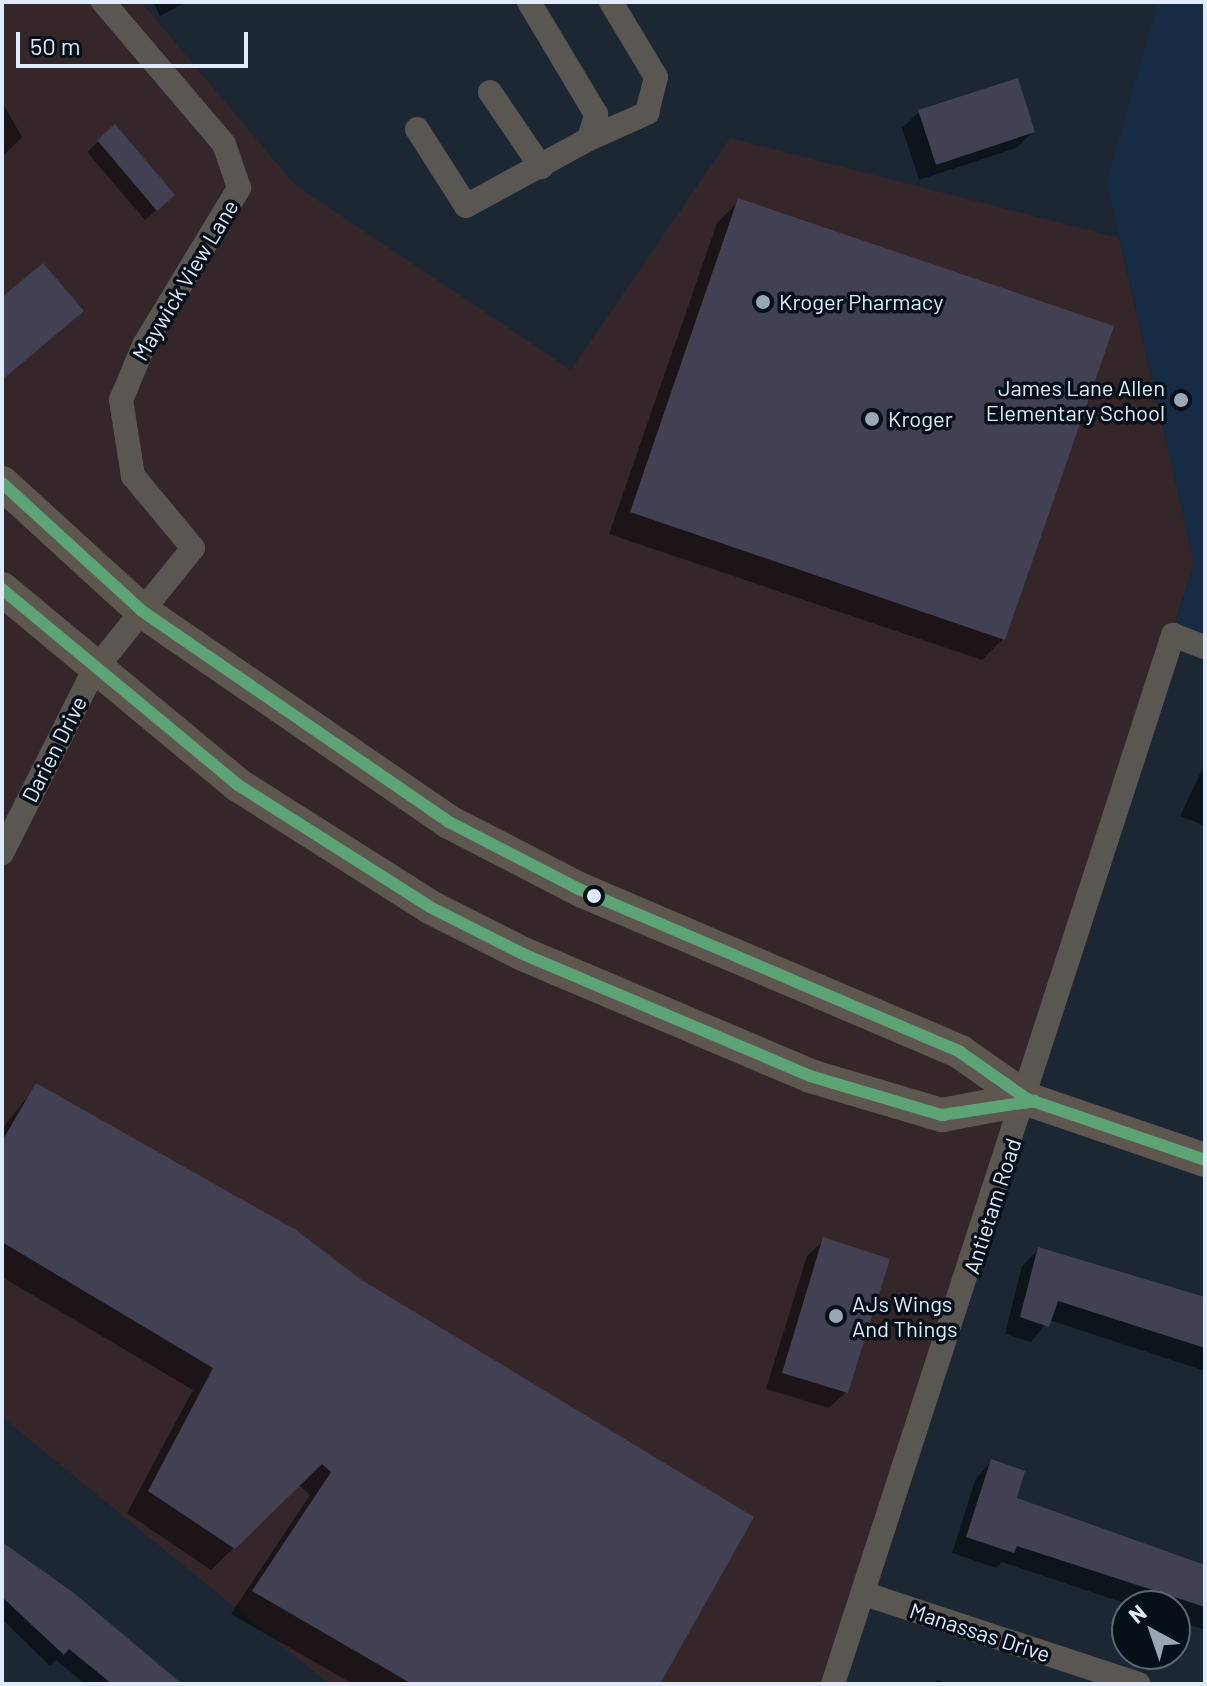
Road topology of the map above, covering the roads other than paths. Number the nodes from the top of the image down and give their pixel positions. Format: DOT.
graph roads {
  1 [pos="103,2"];
  2 [pos="529,2"];
  3 [pos="611,2"];
  4 [pos="490,92"];
  5 [pos="417,129"];
  6 [pos="589,139"];
  7 [pos="541,167"];
  8 [pos="2,483"];
  9 [pos="2,589"];
  10 [pos="142,611"];
  11 [pos="1205,647"];
  12 [pos="93,672"];
  13 [pos="2,853"];
  14 [pos="1027,1099"];
  15 [pos="1205,1160"];
  16 [pos="865,1594"];
  17 [pos="833,1684"];
  18 [pos="1139,1684"];
  1 -- 10 [label="street, Maywick View Lane"];
  2 -- 6 [label="street"];
  3 -- 6 [label="street"];
  4 -- 7 [label="street"];
  5 -- 7 [label="street"];
  6 -- 7 [label="street"];
  8 -- 10 [label="main road"];
  9 -- 12 [label="main road"];
  10 -- 12 [label="street, Darien Drive"];
  10 -- 14 [label="main road"];
  11 -- 14 [label="street, Antietam Road"];
  12 -- 13 [label="street, Darien Drive"];
  12 -- 14 [label="main road"];
  14 -- 15 [label="main road"];
  14 -- 16 [label="street, Antietam Road"];
  16 -- 17 [label="street, Antietam Road"];
  16 -- 18 [label="street, Manassas Drive"];
}
